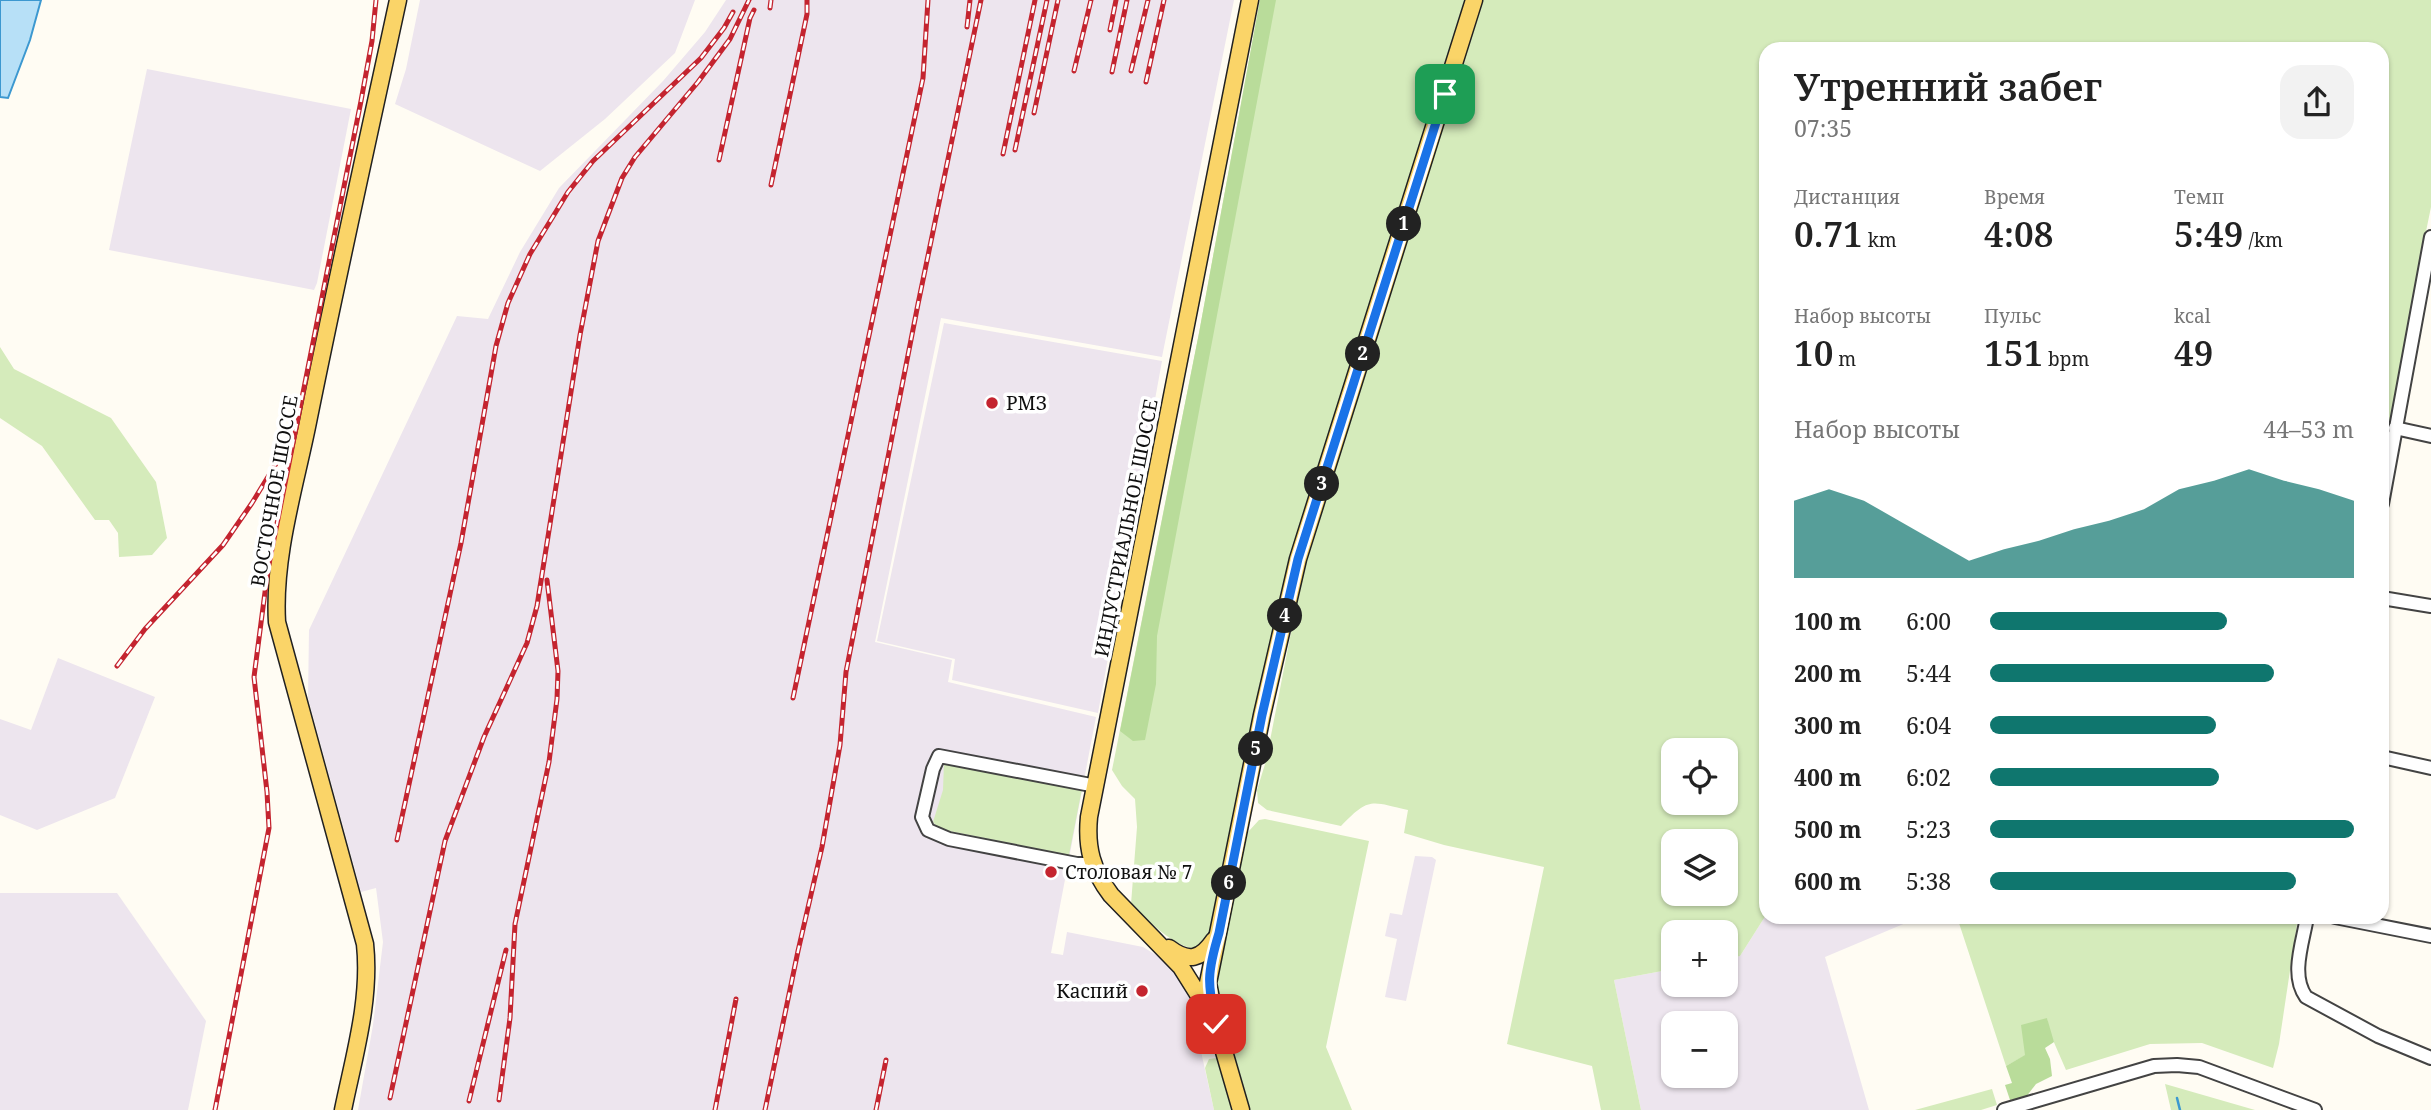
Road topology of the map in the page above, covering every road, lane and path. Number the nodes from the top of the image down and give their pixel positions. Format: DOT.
graph roads {
  1 [pos="398,0"];
  2 [pos="1250,0"];
  3 [pos="1474,0"];
  4 [pos="2431,237"];
  5 [pos="2428,271"];
  6 [pos="2395,428"];
  7 [pos="2431,436"];
  8 [pos="2389,463"];
  9 [pos="2389,599"];
  10 [pos="2431,606"];
  11 [pos="2389,759"];
  12 [pos="2431,768"];
  13 [pos="1096,786"];
  14 [pos="1093,864"];
  15 [pos="2306,924"];
  16 [pos="2370,924"];
  17 [pos="1219,933"];
  18 [pos="1150,935"];
  19 [pos="2431,936"];
  20 [pos="1216,1024"];
  21 [pos="2431,1058"];
  22 [pos="343,1110"];
  23 [pos="1241,1110"];
  24 [pos="2004,1110"];
  25 [pos="2315,1110"];
  1 -- 22 [label="main road, ВОСТОЧНОЕ ШОССЕ"];
  2 -- 13 [label="main road, ИНДУСТРИАЛЬНОЕ ШОССЕ"];
  3 -- 17 [label="main road, ИНДУСТРИАЛЬНОЕ ШОССЕ"];
  4 -- 5 [label="street"];
  5 -- 6 [label="street"];
  6 -- 7 [label="street"];
  6 -- 8 [label="street"];
  9 -- 10 [label="street"];
  11 -- 12 [label="street"];
  13 -- 14 [label="main road, ИНДУСТРИАЛЬНОЕ ШОССЕ"];
  13 -- 14 [label="street"];
  14 -- 18 [label="main road, ИНДУСТРИАЛЬНОЕ ШОССЕ"];
  15 -- 21 [label="street"];
  16 -- 19 [label="street"];
  17 -- 18 [label="main road"];
  17 -- 20 [label="main road, ИНДУСТРИАЛЬНОЕ ШОССЕ"];
  18 -- 20 [label="main road, ИНДУСТРИАЛЬНОЕ ШОССЕ"];
  20 -- 23 [label="main road, ИНДУСТРИАЛЬНОЕ ШОССЕ"];
  24 -- 25 [label="street"];
}
